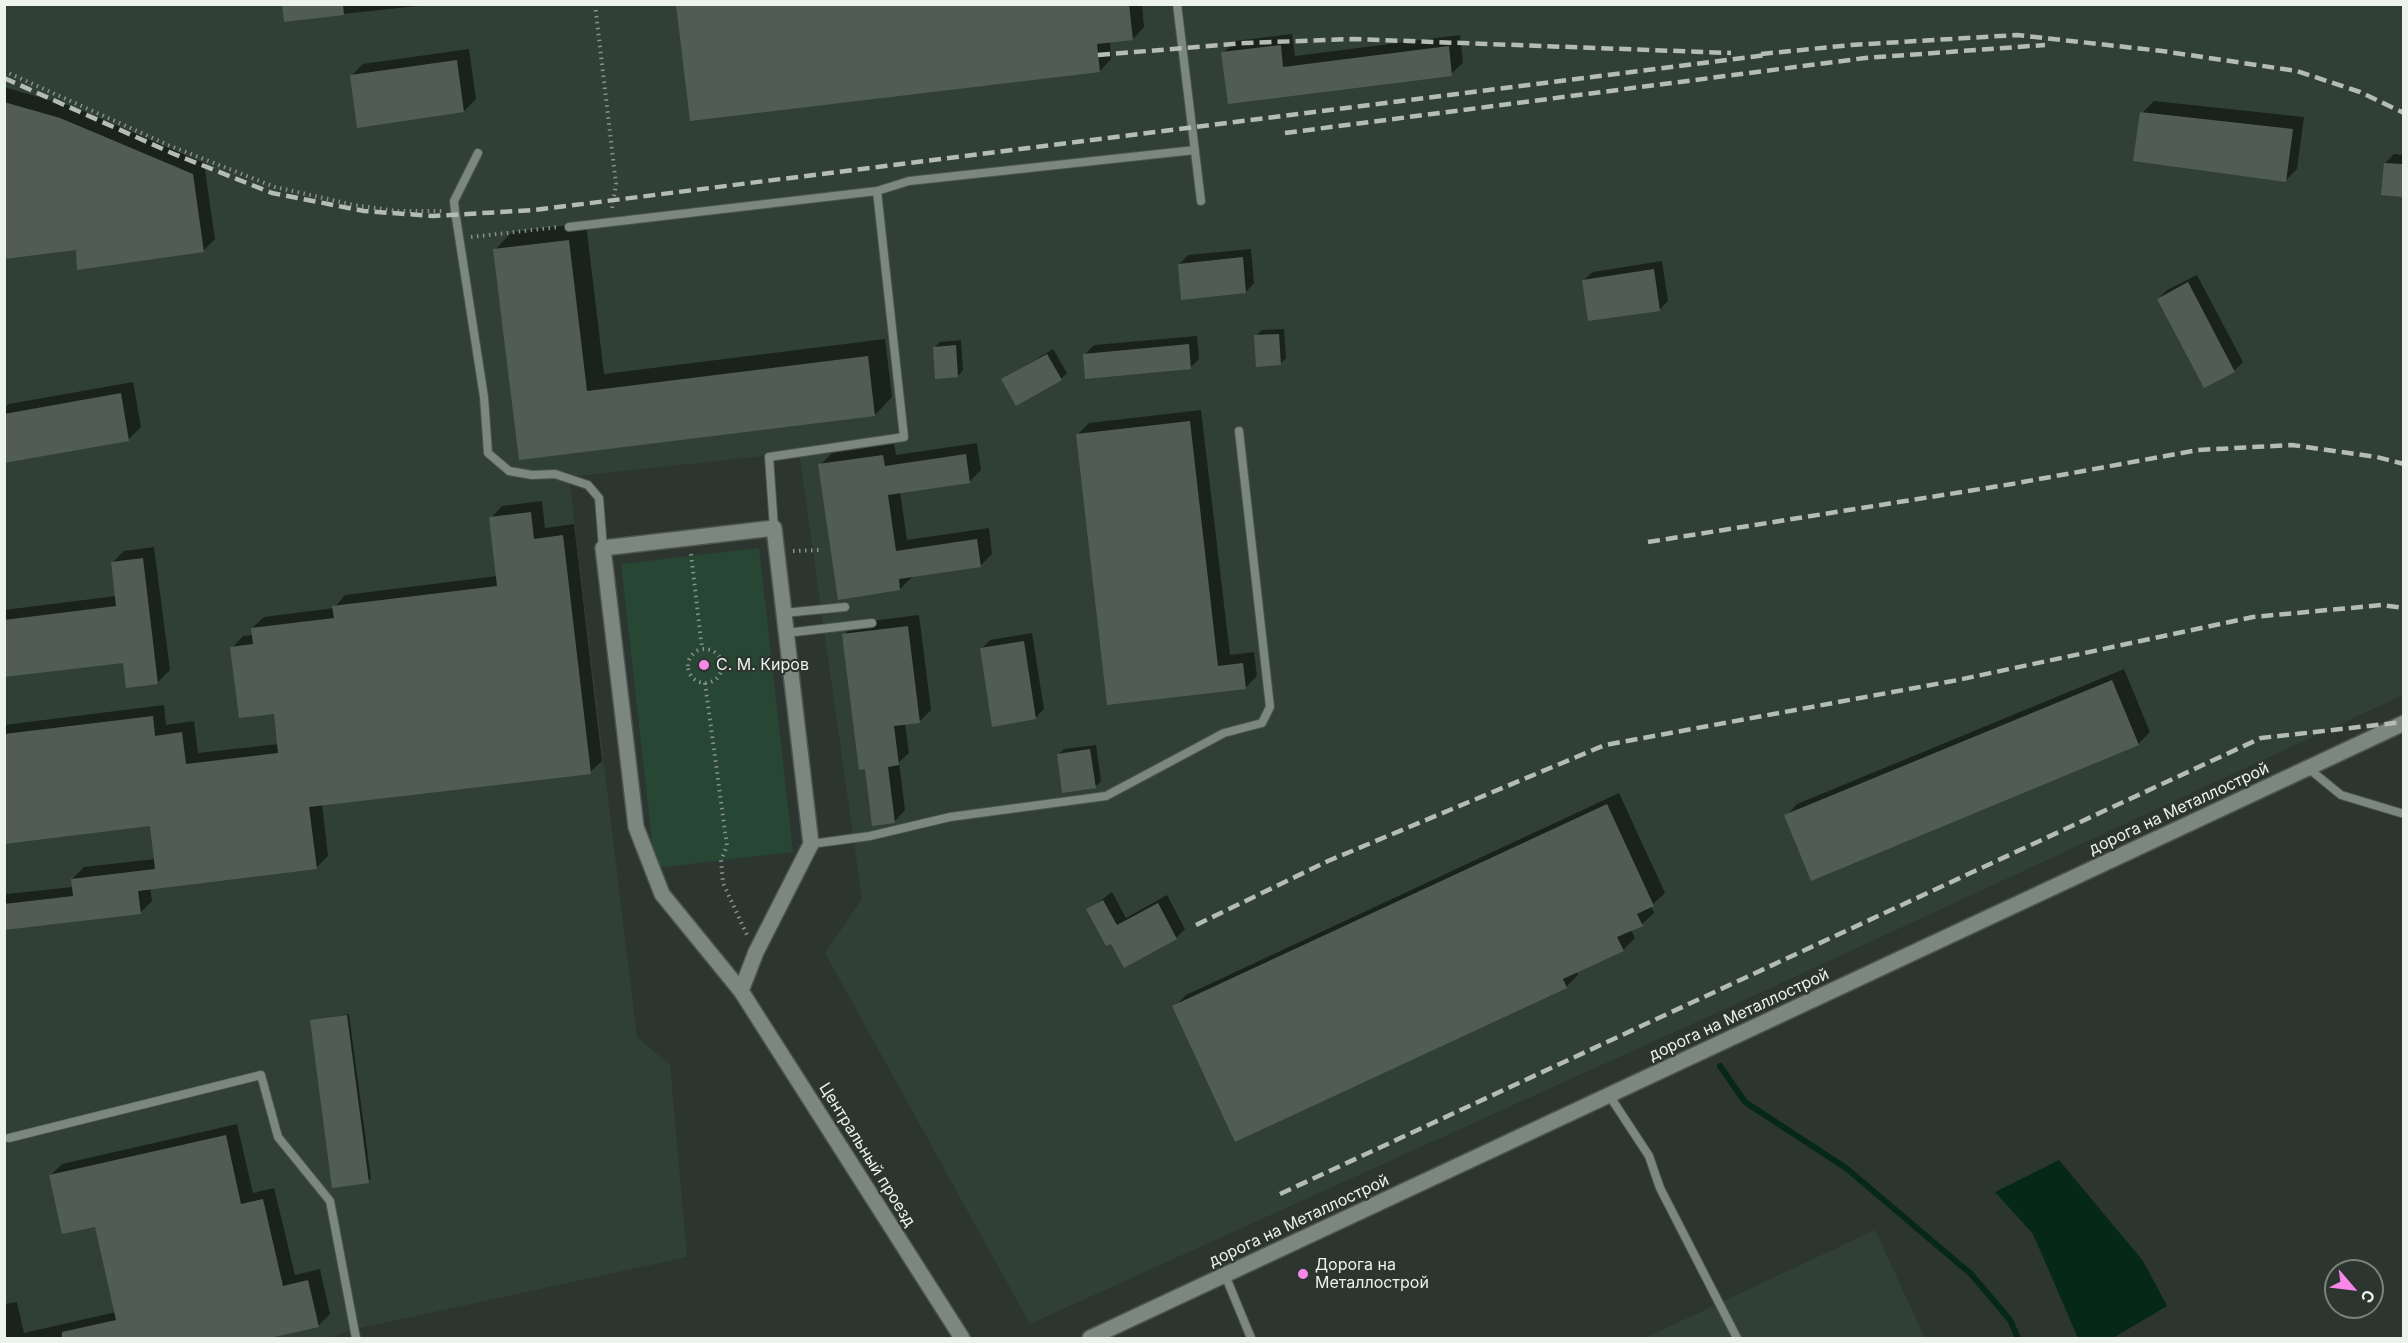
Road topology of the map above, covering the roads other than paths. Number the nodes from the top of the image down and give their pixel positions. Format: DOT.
graph roads {
  1 [pos="1178,4"];
  2 [pos="1195,150"];
  3 [pos="478,153"];
  4 [pos="877,191"];
  5 [pos="1201,201"];
  6 [pos="568,227"];
  7 [pos="1239,430"];
  8 [pos="774,528"];
  9 [pos="603,548"];
  10 [pos="845,607"];
  11 [pos="784,613"];
  12 [pos="872,623"];
  13 [pos="786,633"];
  14 [pos="2403,723"];
  15 [pos="2308,768"];
  16 [pos="2403,814"];
  17 [pos="811,844"];
  18 [pos="741,991"];
  19 [pos="1609,1095"];
  20 [pos="9,1138"];
  21 [pos="1225,1275"];
  22 [pos="356,1338"];
  23 [pos="962,1338"];
  24 [pos="1090,1338"];
  25 [pos="1251,1338"];
  26 [pos="1737,1338"];
  1 -- 2 [label="lane"];
  2 -- 4 [label="lane"];
  2 -- 5 [label="lane"];
  3 -- 9 [label="lane"];
  4 -- 6 [label="lane"];
  4 -- 8 [label="lane"];
  7 -- 17 [label="lane"];
  8 -- 9 [label="street"];
  8 -- 11 [label="street"];
  9 -- 18 [label="street, Центральный проезд"];
  10 -- 11 [label="lane"];
  11 -- 13 [label="street"];
  12 -- 13 [label="lane"];
  13 -- 17 [label="street"];
  14 -- 15 [label="street, дорога на Металлострой"];
  15 -- 16 [label="lane"];
  15 -- 19 [label="street, дорога на Металлострой"];
  17 -- 18 [label="street"];
  18 -- 23 [label="street, Центральный проезд"];
  19 -- 21 [label="street, дорога на Металлострой"];
  19 -- 26 [label="lane"];
  20 -- 22 [label="lane"];
  21 -- 24 [label="street, дорога на Металлострой"];
  21 -- 25 [label="lane"];
}
